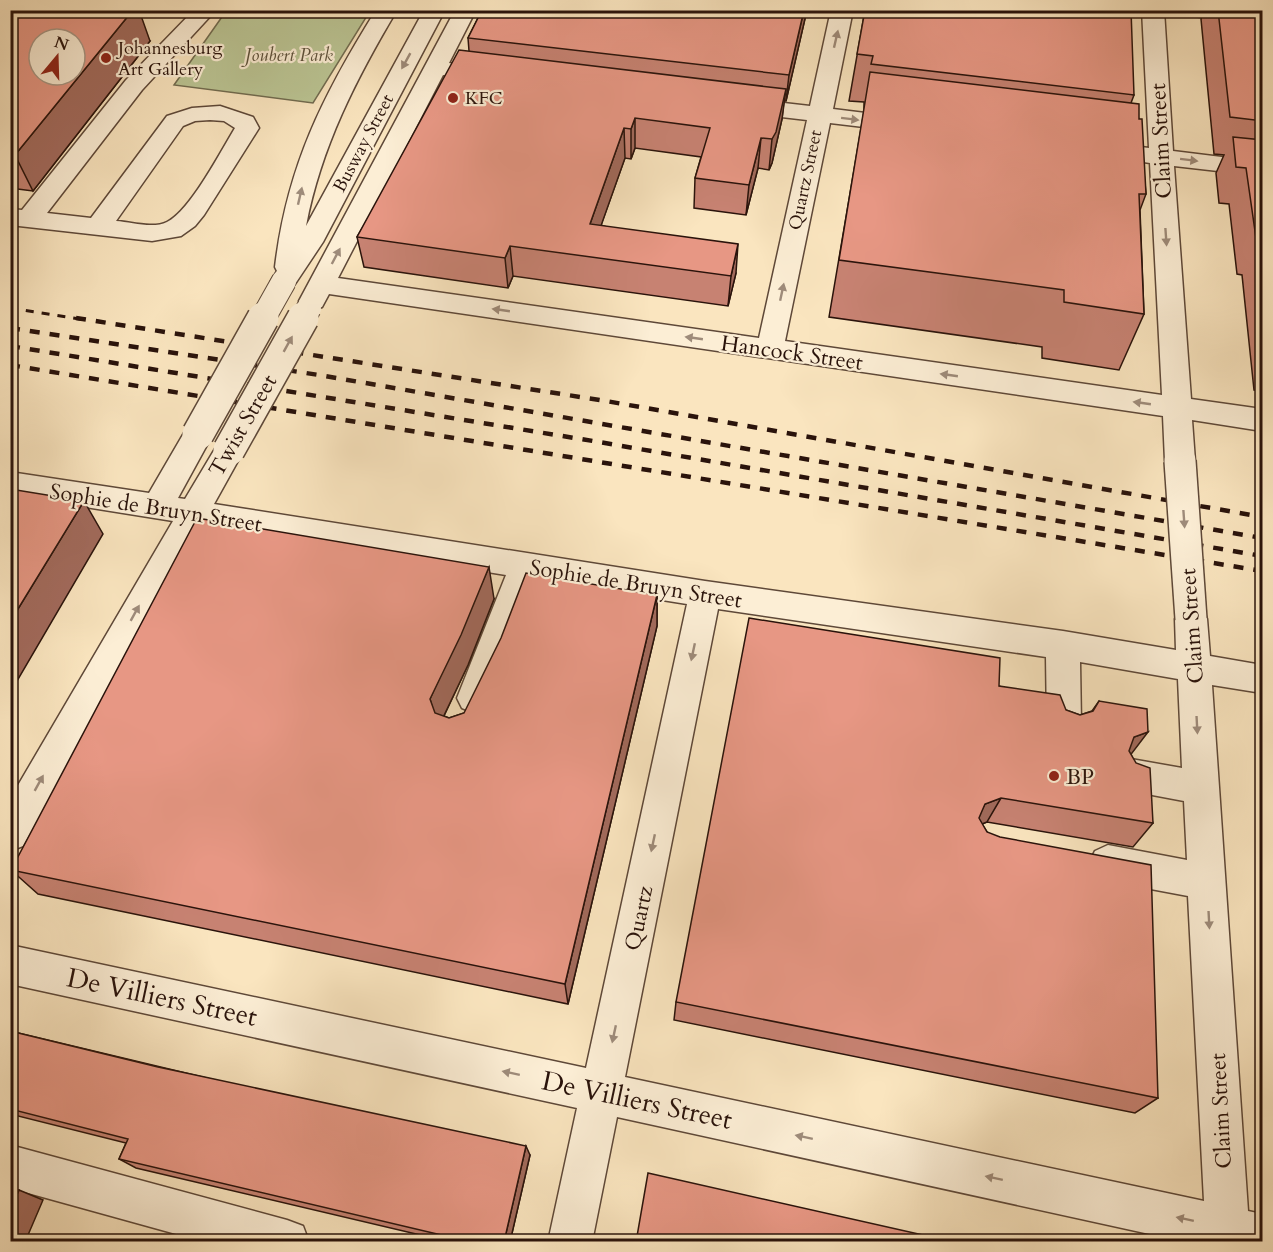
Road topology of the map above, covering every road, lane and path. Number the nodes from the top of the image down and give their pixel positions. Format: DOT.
graph roads {
  1 [pos="206,10"];
  2 [pos="387,10"];
  3 [pos="435,10"];
  4 [pos="466,10"];
  5 [pos="842,10"];
  6 [pos="1153,10"];
  7 [pos="1193,10"];
  8 [pos="1263,18"];
  9 [pos="438,68"];
  10 [pos="518,78"];
  11 [pos="715,102"];
  12 [pos="819,115"];
  13 [pos="925,128"];
  14 [pos="1078,147"];
  15 [pos="1161,157"];
  16 [pos="1263,169"];
  17 [pos="20,218"];
  18 [pos="98,227"];
  19 [pos="286,278"];
  20 [pos="315,296"];
  21 [pos="770,349"];
  22 [pos="1178,408"];
  23 [pos="1263,420"];
  24 [pos="10,483"];
  25 [pos="157,507"];
  26 [pos="191,513"];
  27 [pos="526,566"];
  28 [pos="705,594"];
  29 [pos="1063,645"];
  30 [pos="1194,667"];
  31 [pos="1263,679"];
  32 [pos="461,721"];
  33 [pos="1064,724"];
  34 [pos="1131,775"];
  35 [pos="1201,788"];
  36 [pos="10,834"];
  37 [pos="1080,858"];
  38 [pos="1206,881"];
  39 [pos="10,964"];
  40 [pos="602,1093"];
  41 [pos="10,1166"];
  42 [pos="1239,1235"];
  43 [pos="287,1242"];
  44 [pos="570,1242"];
  1 -- 17 [label="street"];
  19 -- 2 [label="street, Busway Street, one-way"];
  3 -- 19 [label="street, Busway Street, one-way"];
  4 -- 9 [label="street, Twist Street"];
  12 -- 5 [label="street, Quartz Street, one-way"];
  6 -- 15 [label="street, Claim Street"];
  7 -- 8 [label="street"];
  9 -- 10 [label="street"];
  20 -- 9 [label="street, Twist Street, one-way"];
  11 -- 12 [label="street"];
  12 -- 13 [label="street, one-way"];
  21 -- 12 [label="street, Quartz Street, one-way"];
  14 -- 15 [label="street"];
  15 -- 16 [label="street, one-way"];
  15 -- 22 [label="street, Claim Street, one-way"];
  17 -- 18 [label="street"];
  18 -- 18 [label="street"];
  19 -- 25 [label="street, Busway Street, bridge"];
  21 -- 20 [label="street, Hancock Street, one-way"];
  26 -- 20 [label="street, Twist Street, one-way, bridge"];
  22 -- 21 [label="street, Hancock Street, one-way"];
  22 -- 23 [label="street, Hancock Street"];
  22 -- 30 [label="street, Claim Street, one-way, bridge"];
  24 -- 25 [label="street, Sophie de Bruyn Street"];
  25 -- 26 [label="street, Sophie de Bruyn Street"];
  26 -- 27 [label="street, Sophie de Bruyn Street"];
  36 -- 26 [label="street, Twist Street, one-way"];
  27 -- 28 [label="street, Sophie de Bruyn Street"];
  27 -- 32 [label="street"];
  28 -- 29 [label="street, Sophie de Bruyn Street"];
  28 -- 40 [label="street, Quartz, one-way"];
  29 -- 30 [label="street, Sophie de Bruyn Street"];
  29 -- 33 [label="street"];
  30 -- 31 [label="street, Sophie de Bruyn Street"];
  30 -- 35 [label="street, Claim Street, one-way"];
  34 -- 35 [label="street"];
  35 -- 38 [label="street, Claim Street"];
  37 -- 38 [label="street"];
  38 -- 42 [label="street, Claim Street, one-way"];
  40 -- 39 [label="street, De Villiers Street, one-way"];
  42 -- 40 [label="street, De Villiers Street, one-way"];
  40 -- 44 [label="street, Quartz"];
  41 -- 43 [label="street"];
}
